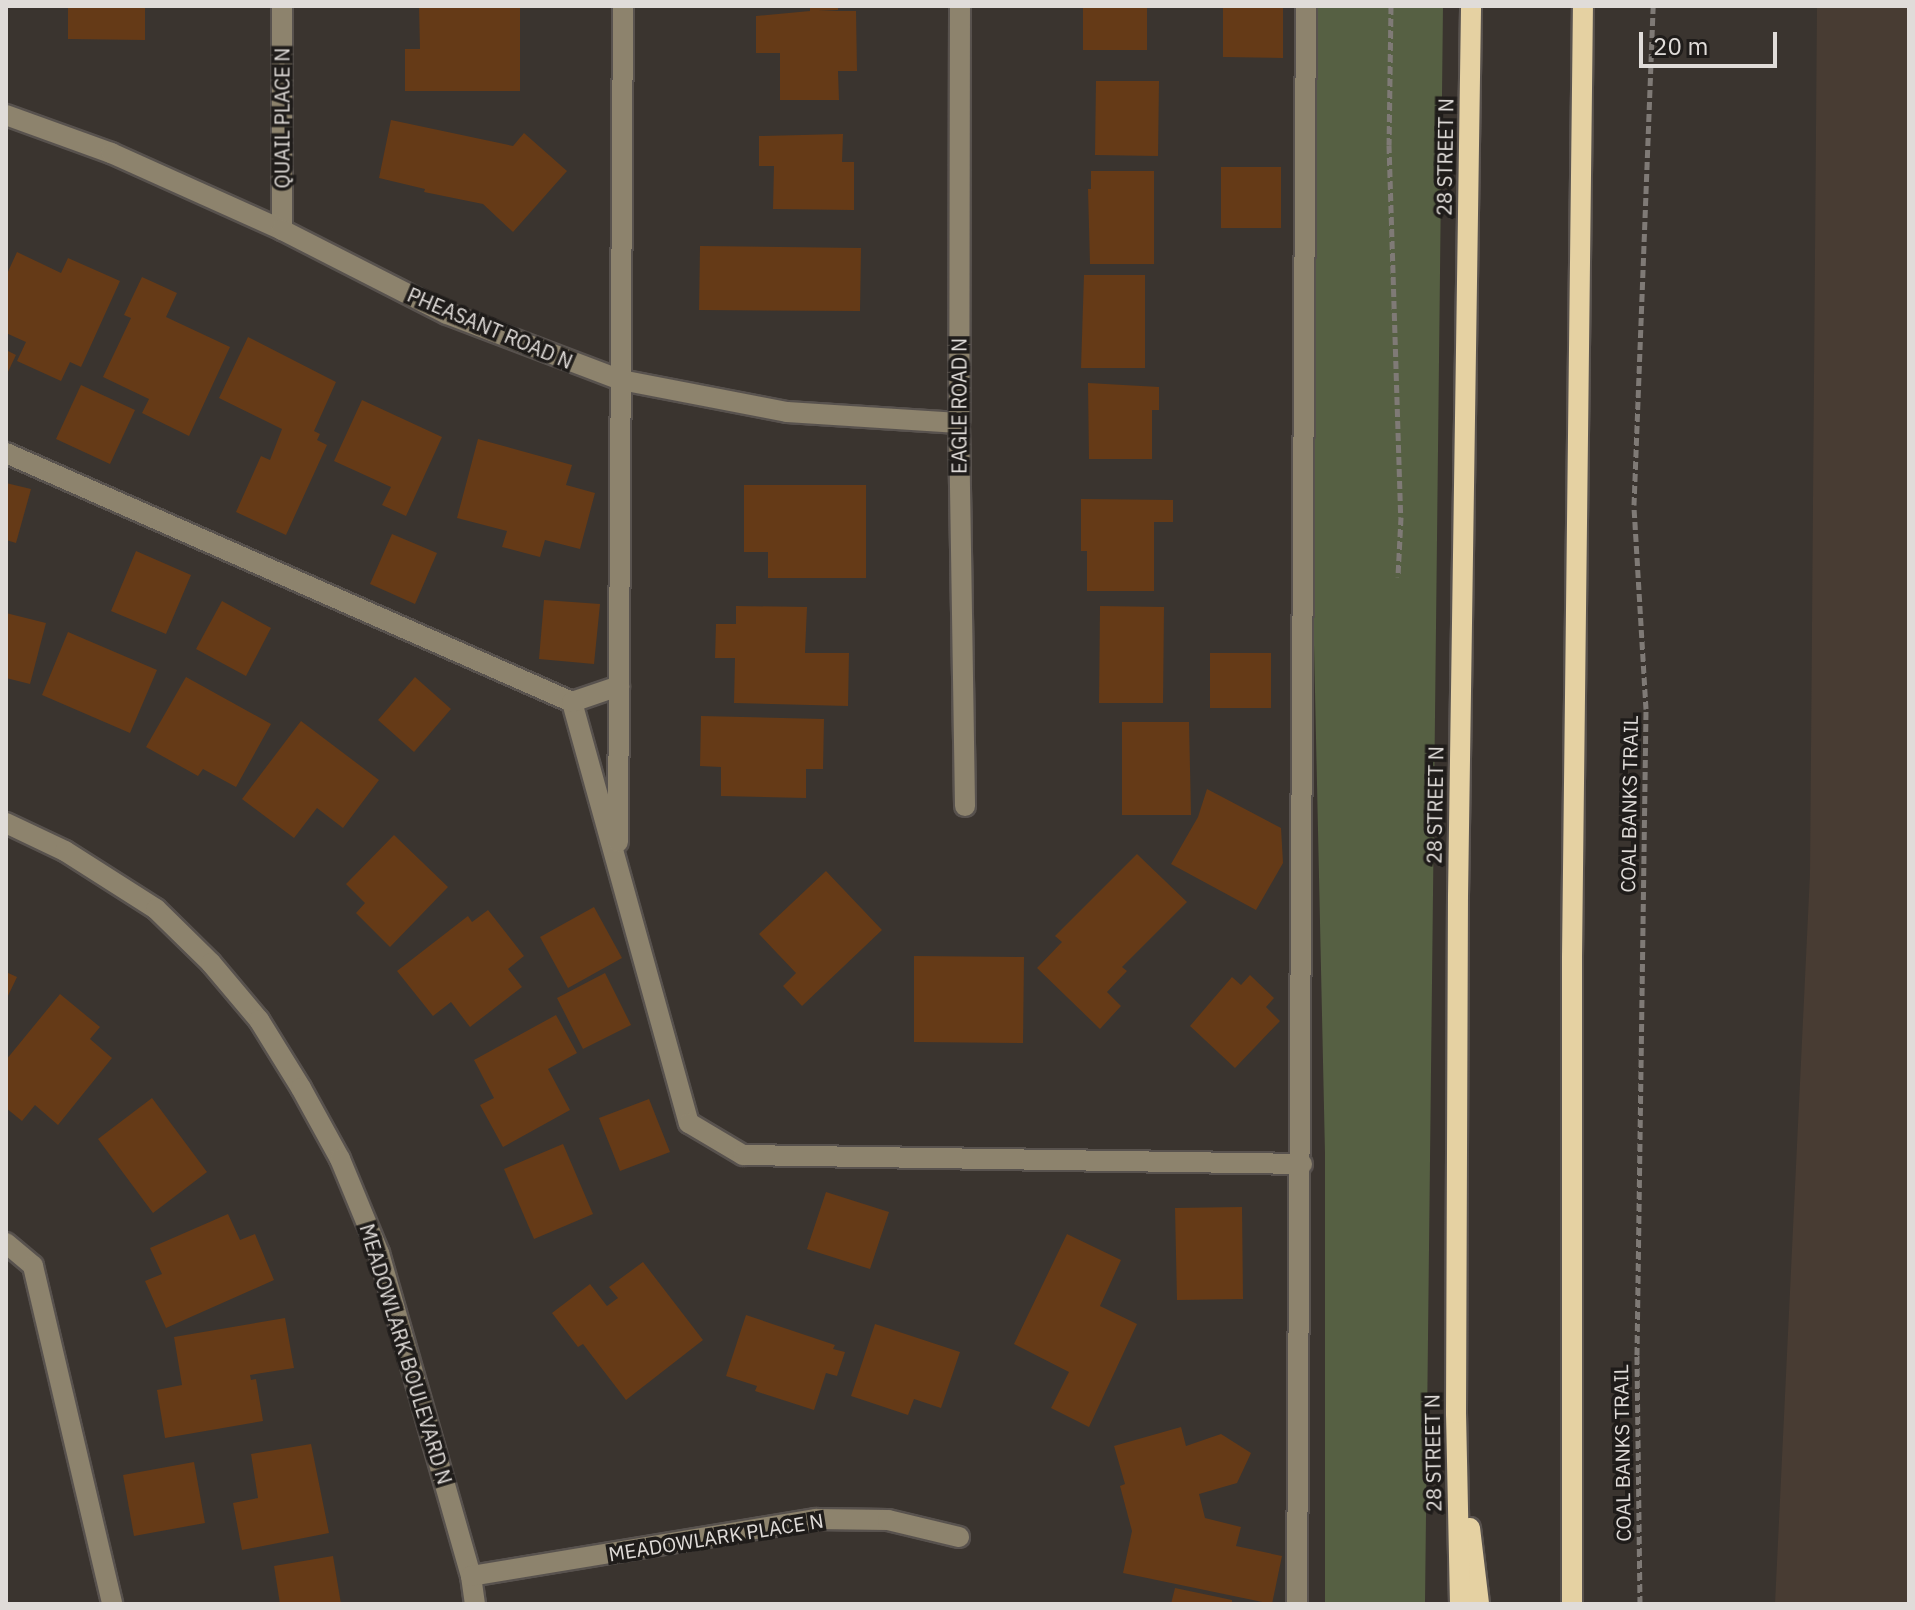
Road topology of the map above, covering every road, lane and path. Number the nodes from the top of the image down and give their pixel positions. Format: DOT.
graph roads {
  1 [pos="282,6"];
  2 [pos="623,6"];
  3 [pos="960,6"];
  4 [pos="1306,6"];
  5 [pos="1391,6"];
  6 [pos="1471,6"];
  7 [pos="1583,6"];
  8 [pos="1653,6"];
  9 [pos="6,115"];
  10 [pos="282,230"];
  11 [pos="621,380"];
  12 [pos="959,423"];
  13 [pos="6,453"];
  14 [pos="1398,577"];
  15 [pos="619,686"];
  16 [pos="572,702"];
  17 [pos="965,806"];
  18 [pos="6,823"];
  19 [pos="618,867"];
  20 [pos="1302,1164"];
  21 [pos="6,1243"];
  22 [pos="1456,1413"];
  23 [pos="959,1537"];
  24 [pos="471,1576"];
  25 [pos="112,1604"];
  26 [pos="475,1604"];
  27 [pos="1297,1604"];
  28 [pos="1460,1604"];
  29 [pos="1479,1604"];
  30 [pos="1572,1604"];
  31 [pos="1640,1604"];
  1 -- 10 [label="street, QUAIL PLACE N"];
  2 -- 11 [label="street"];
  3 -- 12 [label="street, EAGLE ROAD N"];
  4 -- 20 [label="street"];
  5 -- 14 [label="path"];
  6 -- 22 [label="main road, 28 STREET N"];
  7 -- 30 [label="main road"];
  8 -- 31 [label="path, COAL BANKS TRAIL"];
  9 -- 10 [label="street, PHEASANT ROAD N"];
  10 -- 11 [label="street, PHEASANT ROAD N"];
  11 -- 12 [label="street, PHEASANT ROAD N"];
  11 -- 15 [label="street"];
  12 -- 17 [label="street, EAGLE ROAD N"];
  13 -- 16 [label="street"];
  15 -- 16 [label="street"];
  15 -- 19 [label="street"];
  16 -- 19 [label="street"];
  18 -- 24 [label="street, MEADOWLARK BOULEVARD N"];
  19 -- 20 [label="street"];
  20 -- 27 [label="street"];
  21 -- 25 [label="street"];
  22 -- 28 [label="main road, 28 STREET N"];
  22 -- 29 [label="main road"];
  23 -- 24 [label="street, MEADOWLARK PLACE N"];
  24 -- 26 [label="street, MEADOWLARK BOULEVARD N"];
}
